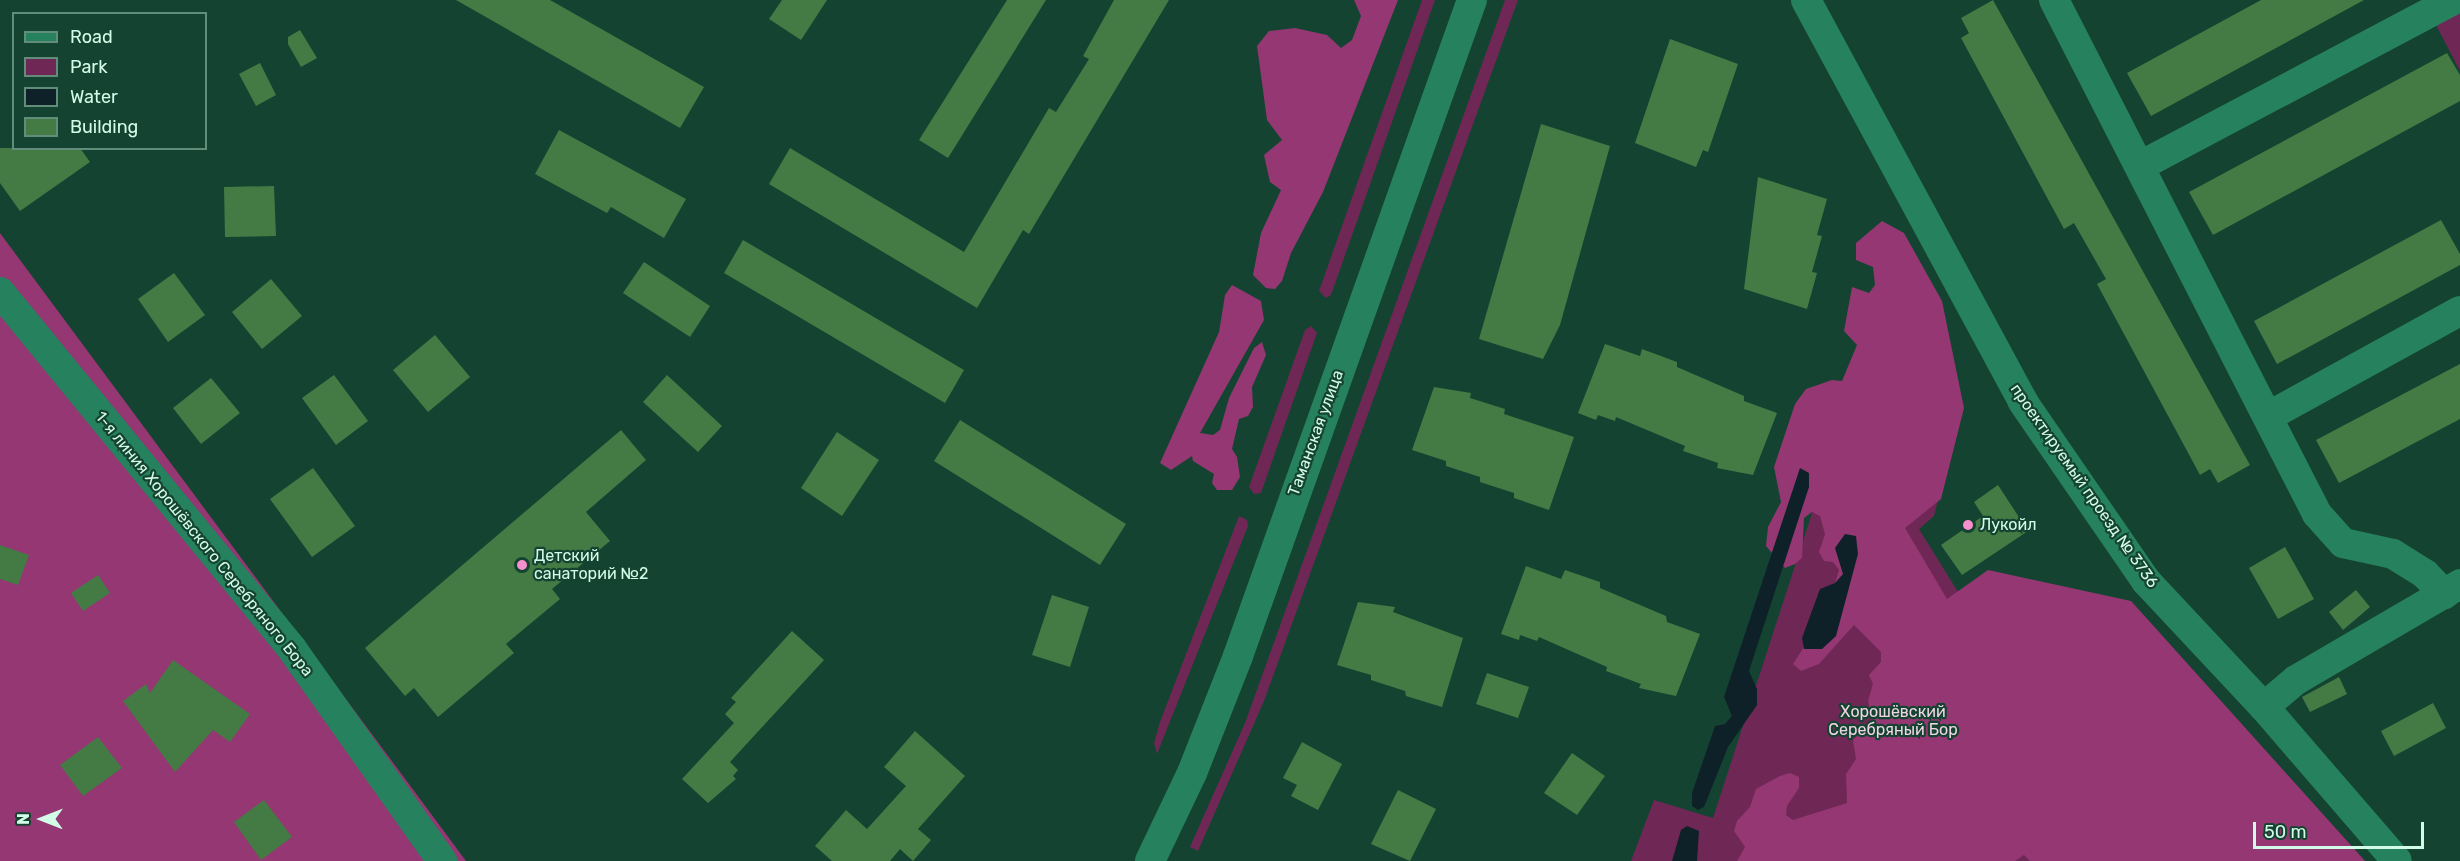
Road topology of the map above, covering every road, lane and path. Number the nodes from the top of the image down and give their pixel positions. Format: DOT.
graph roads {
  1 [pos="1472,0"];
  2 [pos="1806,0"];
  3 [pos="2054,0"];
  4 [pos="2453,0"];
  5 [pos="2140,166"];
  6 [pos="0,292"];
  7 [pos="2460,311"];
  8 [pos="9,322"];
  9 [pos="2268,416"];
  10 [pos="2452,589"];
  11 [pos="2264,707"];
  12 [pos="441,861"];
  13 [pos="1149,861"];
  14 [pos="2397,861"];
  1 -- 13 [label="street, Таманская улица"];
  2 -- 11 [label="street, проектируемый проезд № 3736"];
  3 -- 5 [label="street"];
  4 -- 5 [label="street"];
  5 -- 9 [label="street"];
  6 -- 8 [label="street, 1-я линия Хорошёвского Серебряного Бора"];
  7 -- 9 [label="street"];
  8 -- 12 [label="street, 1-я линия Хорошёвского Серебряного Бора"];
  9 -- 10 [label="street"];
  10 -- 11 [label="street"];
  11 -- 14 [label="street, проектируемый проезд № 3736"];
}
